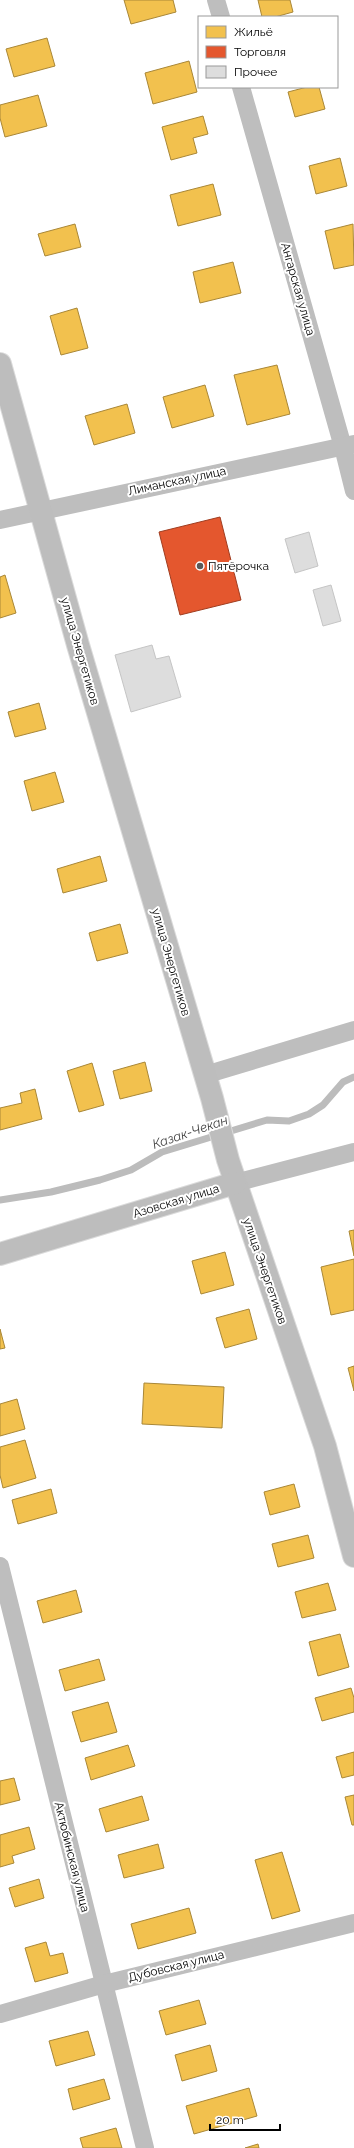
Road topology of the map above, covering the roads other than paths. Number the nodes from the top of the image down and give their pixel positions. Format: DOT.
graph roads {
  1 [pos="216,0"];
  2 [pos="221,16"];
  3 [pos="241,88"];
  4 [pos="0,364"];
  5 [pos="349,445"];
  6 [pos="354,491"];
  7 [pos="39,510"];
  8 [pos="0,520"];
  9 [pos="354,1030"];
  10 [pos="205,1075"];
  11 [pos="354,1152"];
  12 [pos="235,1183"];
  13 [pos="0,1254"];
  14 [pos="354,1556"];
  15 [pos="0,1566"];
  16 [pos="354,1922"];
  17 [pos="104,1984"];
  18 [pos="0,2014"];
  19 [pos="145,2148"];
  1 -- 2 [label="street"];
  3 -- 5 [label="street, Ангарская улица"];
  4 -- 7 [label="main road, улица Энергетиков"];
  5 -- 6 [label="street, Ангарская улица"];
  5 -- 7 [label="street, Лиманская улица"];
  7 -- 8 [label="street, Лиманская улица"];
  7 -- 10 [label="main road, улица Энергетиков"];
  9 -- 10 [label="street"];
  10 -- 12 [label="main road, улица Энергетиков"];
  11 -- 12 [label="street, Азовская улица"];
  12 -- 13 [label="main road, Азовская улица"];
  12 -- 14 [label="main road, улица Энергетиков"];
  15 -- 17 [label="street, Актюбинская улица"];
  16 -- 17 [label="street, Дубовская улица"];
  17 -- 18 [label="street, Дубовская улица"];
  17 -- 19 [label="street, Актюбинская улица"];
}
